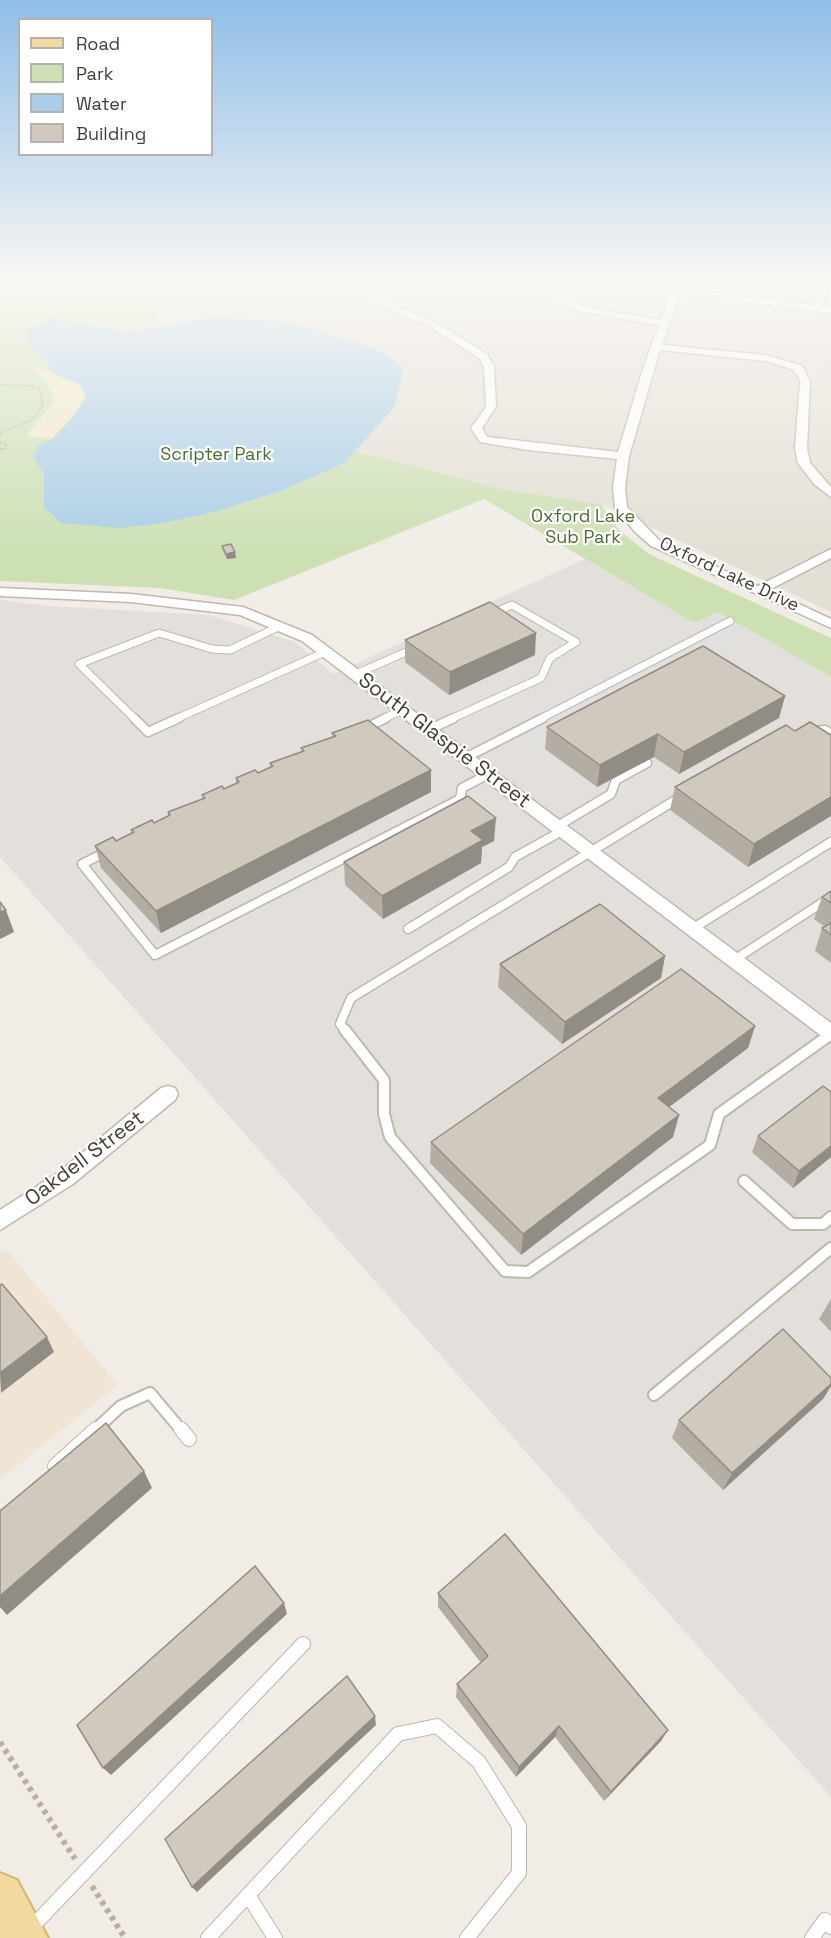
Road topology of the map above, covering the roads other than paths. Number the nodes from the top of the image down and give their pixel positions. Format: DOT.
graph roads {
  1 [pos="489,371"];
  2 [pos="649,371"];
  3 [pos="800,371"];
  4 [pos="623,456"];
  5 [pos="831,493"];
  6 [pos="831,553"];
  7 [pos="758,591"];
  8 [pos="0,592"];
  9 [pos="481,619"];
  10 [pos="730,621"];
  11 [pos="831,624"];
  12 [pos="280,626"];
  13 [pos="419,646"];
  14 [pos="325,652"];
  15 [pos="356,674"];
  16 [pos="402,710"];
  17 [pos="428,730"];
  18 [pos="360,731"];
  19 [pos="802,731"];
  20 [pos="831,734"];
  21 [pos="465,758"];
  22 [pos="647,763"];
  23 [pos="487,775"];
  24 [pos="690,791"];
  25 [pos="559,829"];
  26 [pos="831,842"];
  27 [pos="114,848"];
  28 [pos="588,851"];
  29 [pos="831,897"];
  30 [pos="408,929"];
  31 [pos="692,929"];
  32 [pos="734,960"];
  33 [pos="831,1034"];
  34 [pos="168,1094"];
  35 [pos="744,1181"];
  36 [pos="831,1217"];
  37 [pos="0,1221"];
  38 [pos="831,1248"];
  39 [pos="654,1395"];
  40 [pos="189,1439"];
  41 [pos="46,1474"];
  42 [pos="303,1644"];
  43 [pos="248,1895"];
  44 [pos="16,1924"];
  45 [pos="831,1927"];
  46 [pos="208,1938"];
  47 [pos="275,1938"];
  48 [pos="467,1938"];
  49 [pos="812,1938"];
  1 -- 4 [label="street"];
  2 -- 4 [label="street, Oxford Lake Drive"];
  3 -- 5 [label="street"];
  4 -- 7 [label="street, Oxford Lake Drive"];
  6 -- 7 [label="street"];
  7 -- 11 [label="street, Oxford Lake Drive"];
  8 -- 12 [label="street, South Glaspie Street"];
  9 -- 17 [label="lane"];
  10 -- 21 [label="lane"];
  12 -- 14 [label="street, South Glaspie Street"];
  12 -- 14 [label="lane"];
  13 -- 15 [label="lane"];
  14 -- 15 [label="street, South Glaspie Street"];
  15 -- 16 [label="street, South Glaspie Street"];
  16 -- 17 [label="street, South Glaspie Street"];
  16 -- 18 [label="lane"];
  17 -- 21 [label="street, South Glaspie Street"];
  19 -- 20 [label="lane"];
  21 -- 23 [label="street, South Glaspie Street"];
  22 -- 25 [label="lane"];
  23 -- 25 [label="street, South Glaspie Street"];
  23 -- 27 [label="lane"];
  24 -- 28 [label="lane"];
  25 -- 28 [label="street, South Glaspie Street"];
  25 -- 30 [label="lane"];
  26 -- 31 [label="lane"];
  28 -- 31 [label="street, South Glaspie Street"];
  28 -- 33 [label="lane"];
  29 -- 32 [label="lane"];
  31 -- 32 [label="street, South Glaspie Street"];
  32 -- 33 [label="street, South Glaspie Street"];
  34 -- 37 [label="street, Oakdell Street"];
  35 -- 36 [label="lane"];
  38 -- 39 [label="lane"];
  40 -- 41 [label="lane"];
  42 -- 44 [label="lane"];
  43 -- 46 [label="lane"];
  43 -- 47 [label="lane"];
  43 -- 48 [label="lane"];
  45 -- 49 [label="lane"];
}
